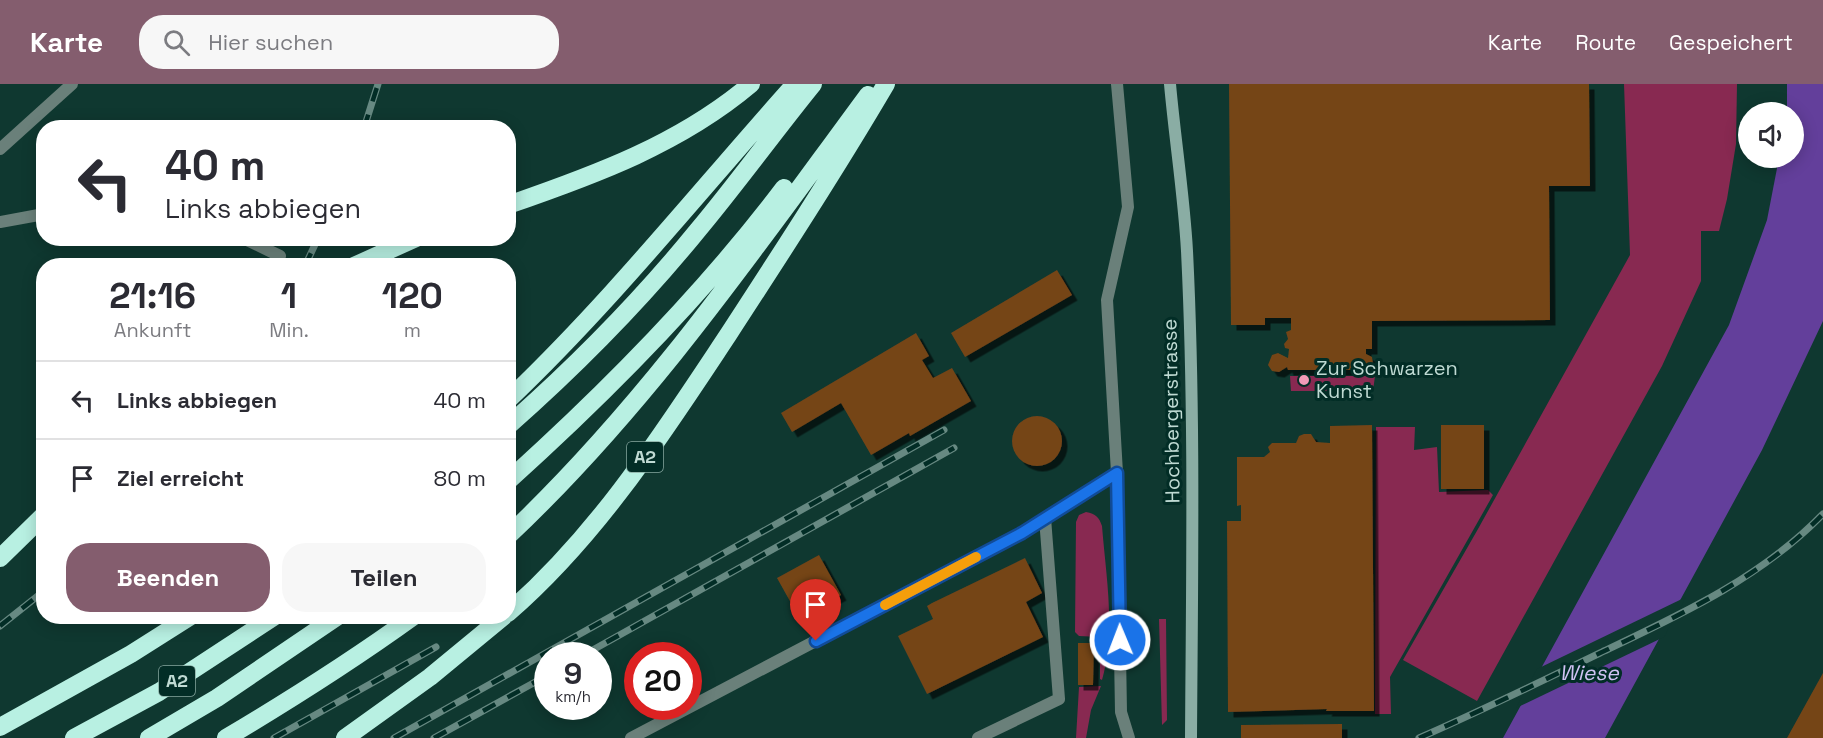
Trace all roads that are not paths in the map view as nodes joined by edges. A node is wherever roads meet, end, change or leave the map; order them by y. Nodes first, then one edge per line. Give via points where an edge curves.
1 (72, 84) edge
2 (751, 84) edge
3 (795, 84) edge
4 (813, 84) edge
5 (860, 84) edge
6 (877, 84) edge
7 (886, 84) edge
8 (1117, 84) edge
9 (1170, 84) edge
10 (0, 149) edge
11 (516, 202) edge
12 (36, 215) edge
13 (0, 222) edge
14 (260, 246) edge
15 (398, 246) edge
16 (280, 255) dead end
17 (372, 258) edge
18 (516, 393) edge
19 (516, 418) edge
20 (1117, 473) junction
21 (516, 474) edge
22 (1045, 518) junction
23 (36, 523) edge
24 (516, 529) edge
25 (0, 558) edge
26 (516, 605) edge
27 (178, 624) edge
28 (263, 624) edge
29 (326, 624) edge
30 (403, 624) edge
31 (494, 624) edge
32 (0, 727) edge
33 (74, 738) edge
34 (149, 738) edge
35 (226, 738) edge
36 (345, 738) edge
37 (632, 738) edge
38 (978, 738) edge
39 (1129, 738) edge
40 (1191, 738) edge

1 - 10 lane
2 - 11 highway via 718,109 646,152
3 - 18 highway via 640,263
4 - 19 highway via 697,232 610,328
5 - 21 highway via 770,207 686,306 598,398
6 - 24 highway via 679,350 604,438
7 - 26 highway, A2 via 761,285 636,470 565,558
8 - 20 lane via 1128,207 1107,300
9 - 40 main road, Hochbergerstrasse via 1187,249
12 - 13 lane
14 - 16 lane
15 - 17 highway
20 - 22 lane
20 - 39 lane via 1121,712
22 - 37 lane
22 - 38 lane via 1059,699
23 - 25 highway
27 - 32 highway
28 - 33 highway, A2 via 159,692
29 - 34 highway, A2 via 217,698
30 - 35 highway via 288,702
31 - 36 highway via 430,677

